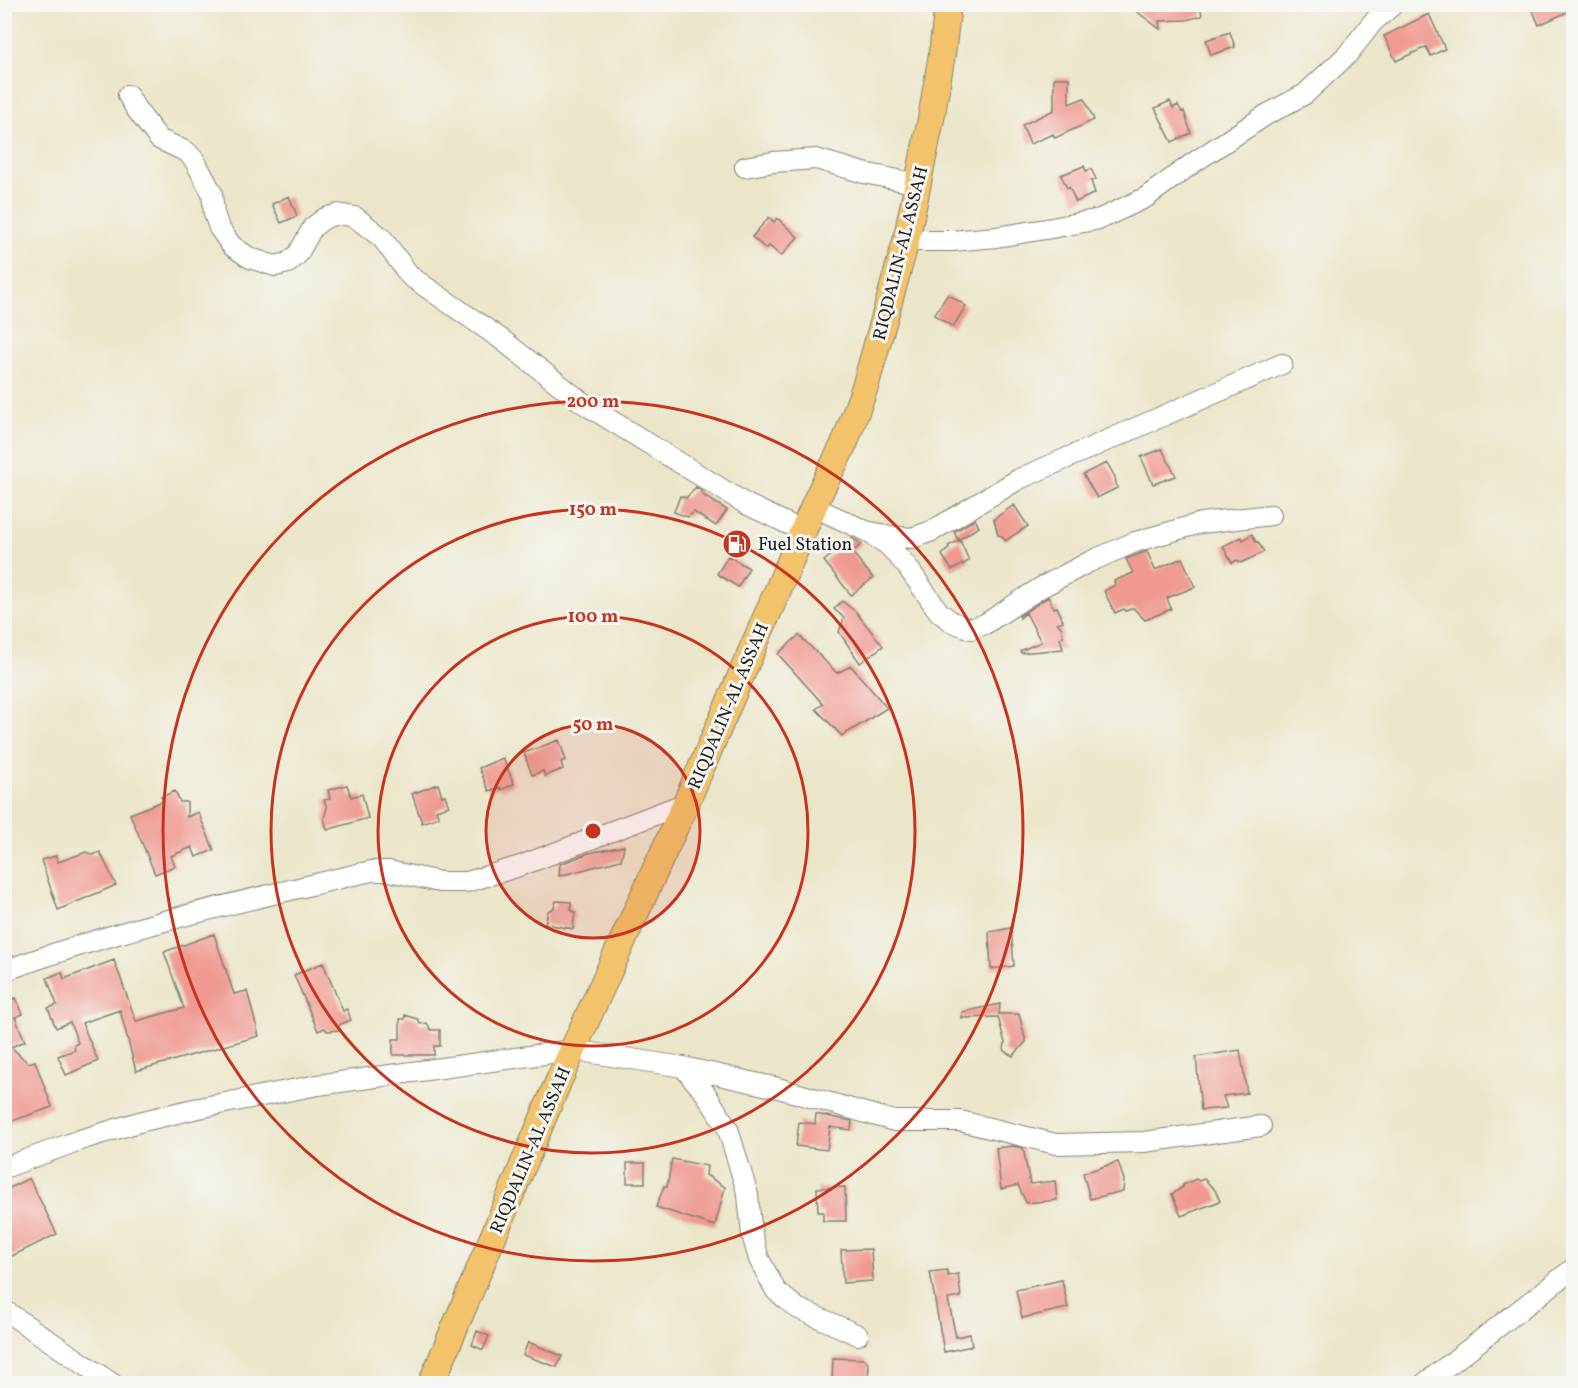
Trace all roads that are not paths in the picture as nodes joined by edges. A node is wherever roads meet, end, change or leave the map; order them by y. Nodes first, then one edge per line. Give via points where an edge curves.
1 (948, 4) edge
2 (1394, 4) edge
3 (128, 95) dead end
4 (745, 167) dead end
5 (918, 184) junction
6 (906, 241) junction
7 (1282, 364) dead end
8 (814, 507) junction
9 (1271, 515) dead end
10 (803, 531) junction
11 (866, 531) junction
12 (686, 803) junction
13 (4, 971) edge
14 (573, 1050) junction
15 (683, 1067) junction
16 (1260, 1126) dead end
17 (4, 1168) edge
18 (1574, 1268) edge
19 (4, 1310) edge
20 (858, 1335) dead end
21 (113, 1383) edge
22 (431, 1383) edge
23 (1424, 1383) edge

1 - 5 main road, RIQDALIN-AL ASSAH via 941,65
2 - 6 street via 1305,94 1266,115 1145,198 1100,219 1046,229 952,241
3 - 10 street via 159,139 187,152 195,161 212,193 219,228 232,246 250,258 275,267 288,262 298,254 313,227 325,218 338,214 355,217 382,238 410,276 501,339 583,403 746,504
4 - 5 street via 816,159
5 - 6 main road, RIQDALIN-AL ASSAH
6 - 8 main road, RIQDALIN-AL ASSAH via 865,387 845,442
7 - 11 street via 1019,479 932,531 912,538
8 - 10 main road, RIQDALIN-AL ASSAH
8 - 11 street
9 - 11 street via 1202,523 1135,542 1089,562 986,624 971,628 952,622 939,612 888,545
10 - 12 main road, RIQDALIN-AL ASSAH
12 - 13 street via 467,882 371,872 108,936
12 - 14 main road, RIQDALIN-AL ASSAH
14 - 15 street
14 - 17 street via 318,1085 194,1109 80,1140
14 - 22 main road, RIQDALIN-AL ASSAH
15 - 16 street via 778,1088 894,1121 960,1121 1056,1144 1144,1142
15 - 20 street via 706,1094 728,1130 748,1195 759,1259 776,1291 797,1308
18 - 23 street
19 - 21 street

